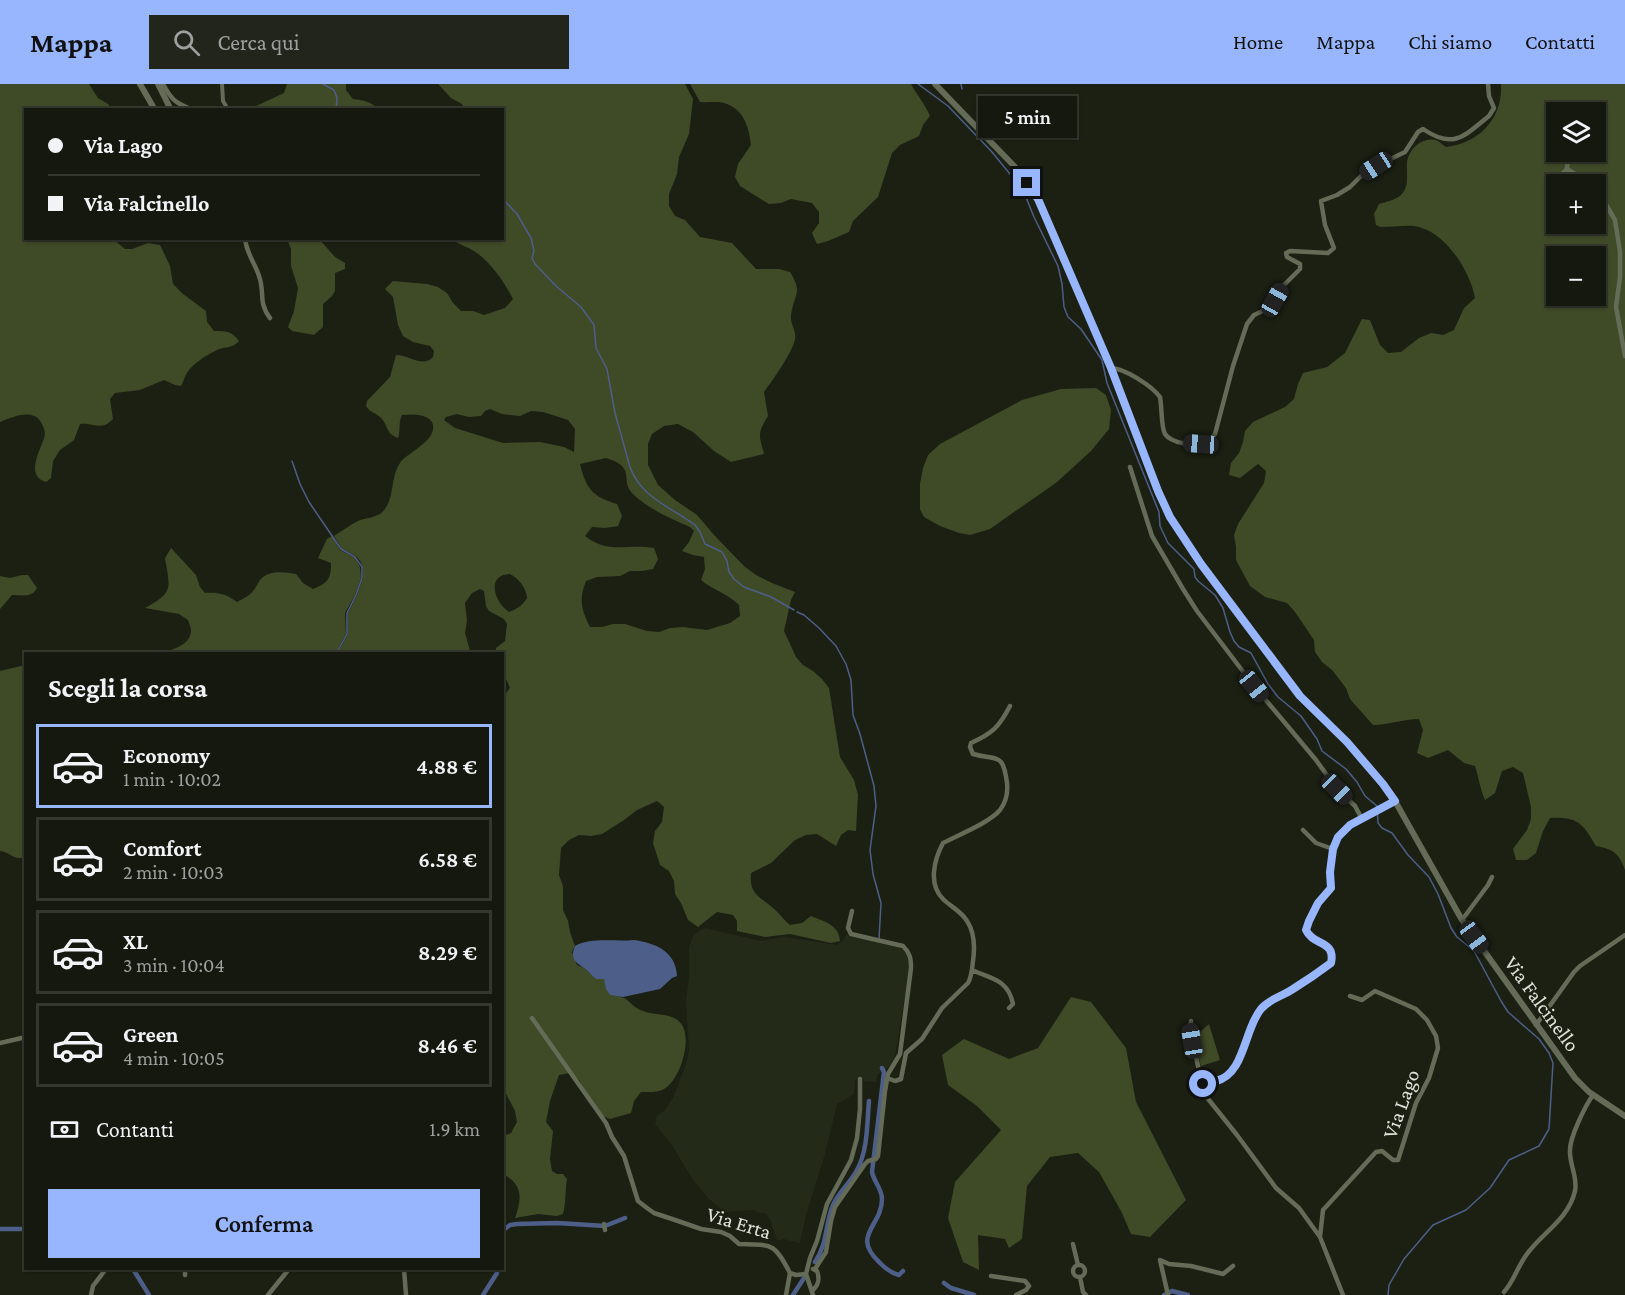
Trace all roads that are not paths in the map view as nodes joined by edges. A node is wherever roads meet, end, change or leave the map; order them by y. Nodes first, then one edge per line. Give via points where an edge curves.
1 (140, 84) edge
2 (158, 84) edge
3 (163, 84) edge
4 (222, 84) edge
5 (935, 84) edge
6 (1488, 84) edge
7 (154, 108) edge
8 (170, 108) edge
9 (188, 108) edge
10 (226, 108) edge
11 (1567, 162) edge
12 (1567, 169) junction
13 (1562, 174) edge
14 (1575, 174) edge
15 (1606, 204) edge
16 (245, 240) edge
17 (270, 318) dead end
18 (1625, 356) edge
19 (1111, 368) junction
20 (1130, 467) dead end
21 (1010, 706) dead end
22 (1393, 802) junction
23 (1364, 818) junction
24 (1303, 830) dead end
25 (1333, 849) junction
26 (1492, 877) dead end
27 (852, 911) dead end
28 (1462, 920) junction
29 (1625, 935) edge
30 (972, 970) junction
31 (1350, 996) dead end
32 (1009, 1008) dead end
33 (532, 1018) dead end
34 (1191, 1021) dead end
35 (1536, 1025) junction
36 (24, 1037) edge
37 (0, 1043) edge
38 (887, 1078) junction
39 (860, 1079) dead end
40 (1203, 1082) junction
41 (1593, 1095) junction
42 (1625, 1116) edge
43 (604, 1224) dead end
44 (605, 1230) dead end
45 (1320, 1237) junction
46 (1073, 1244) dead end
47 (1078, 1265) junction
48 (1233, 1266) dead end
49 (808, 1267) junction
50 (815, 1269) junction
51 (105, 1270) edge
52 (288, 1270) edge
53 (404, 1270) edge
54 (790, 1273) junction
55 (806, 1274) junction
56 (991, 1276) dead end
57 (1080, 1277) junction
58 (1504, 1292) dead end
59 (813, 1293) edge
60 (91, 1295) edge
61 (268, 1295) edge
62 (406, 1295) edge
63 (786, 1295) edge
64 (1016, 1295) edge
65 (1086, 1295) edge
66 (1168, 1295) edge
67 (1343, 1295) edge

1 - 7 street
2 - 8 street
3 - 9 street via 173,100
4 - 10 street
5 - 19 street, Via Falcinello via 1016,168 1038,199
6 - 19 street via 1494,108 1462,136 1453,140 1437,138 1423,129 1405,152 1321,201 1334,248 1325,253 1287,252 1287,257 1300,264 1300,269 1272,304 1247,324 1210,440 1201,444 1170,440 1163,430 1161,397 1146,383
11 - 12 street
12 - 13 street
12 - 14 street
15 - 18 street via 1615,220 1620,252 1616,307
16 - 17 street via 260,277 262,304
19 - 22 street, Via Falcinello via 1170,517 1300,696 1347,742 1383,784
20 - 23 street via 1152,536 1188,596 1254,686
21 - 30 street via 999,727 969,747 973,754 998,759 1003,764 1006,800 998,813 943,843 933,871 940,896 967,921 973,933
22 - 23 street
22 - 28 street, Via Falcinello
23 - 25 street via 1341,833
24 - 25 street via 1316,843
25 - 40 street via 1331,888 1318,903 1306,930 1311,938 1330,949 1331,963 1263,1007 1246,1038 1238,1064 1218,1081
26 - 28 street
27 - 38 street via 848,928 852,935 897,943 908,950 911,958 900,1054
28 - 35 street, Via Falcinello
29 - 35 street via 1574,972
30 - 32 street via 1007,987 1013,1004
30 - 38 street via 968,983 946,1003 922,1039 906,1053 901,1079
31 - 45 street, Via Lago via 1362,1000 1375,991 1416,1009 1436,1036 1438,1048 1400,1158 1395,1161 1382,1151 1376,1152 1323,1210
33 - 54 street, Via Erta via 606,1123 624,1156 638,1201 654,1213 721,1232 739,1244 770,1246
34 - 40 street
35 - 41 street, Via Falcinello via 1582,1087
36 - 37 street
38 - 50 street via 878,1156 865,1164 835,1207 826,1252
39 - 49 street via 857,1138 851,1160 827,1204
40 - 45 street via 1205,1095 1217,1112
41 - 42 street, Via Falcinello
41 - 58 street via 1570,1148 1576,1189 1571,1202 1523,1260
43 - 44 street
45 - 67 street
46 - 47 street
47 - 57 street via 1085,1270
47 - 57 street via 1073,1272
48 - 66 street via 1223,1274 1160,1260
49 - 50 street
49 - 55 street
50 - 59 street via 819,1280
51 - 60 street
52 - 61 street
53 - 62 street
54 - 55 street
54 - 63 street
55 - 59 street
56 - 64 street via 1025,1281 1029,1286
57 - 65 street

